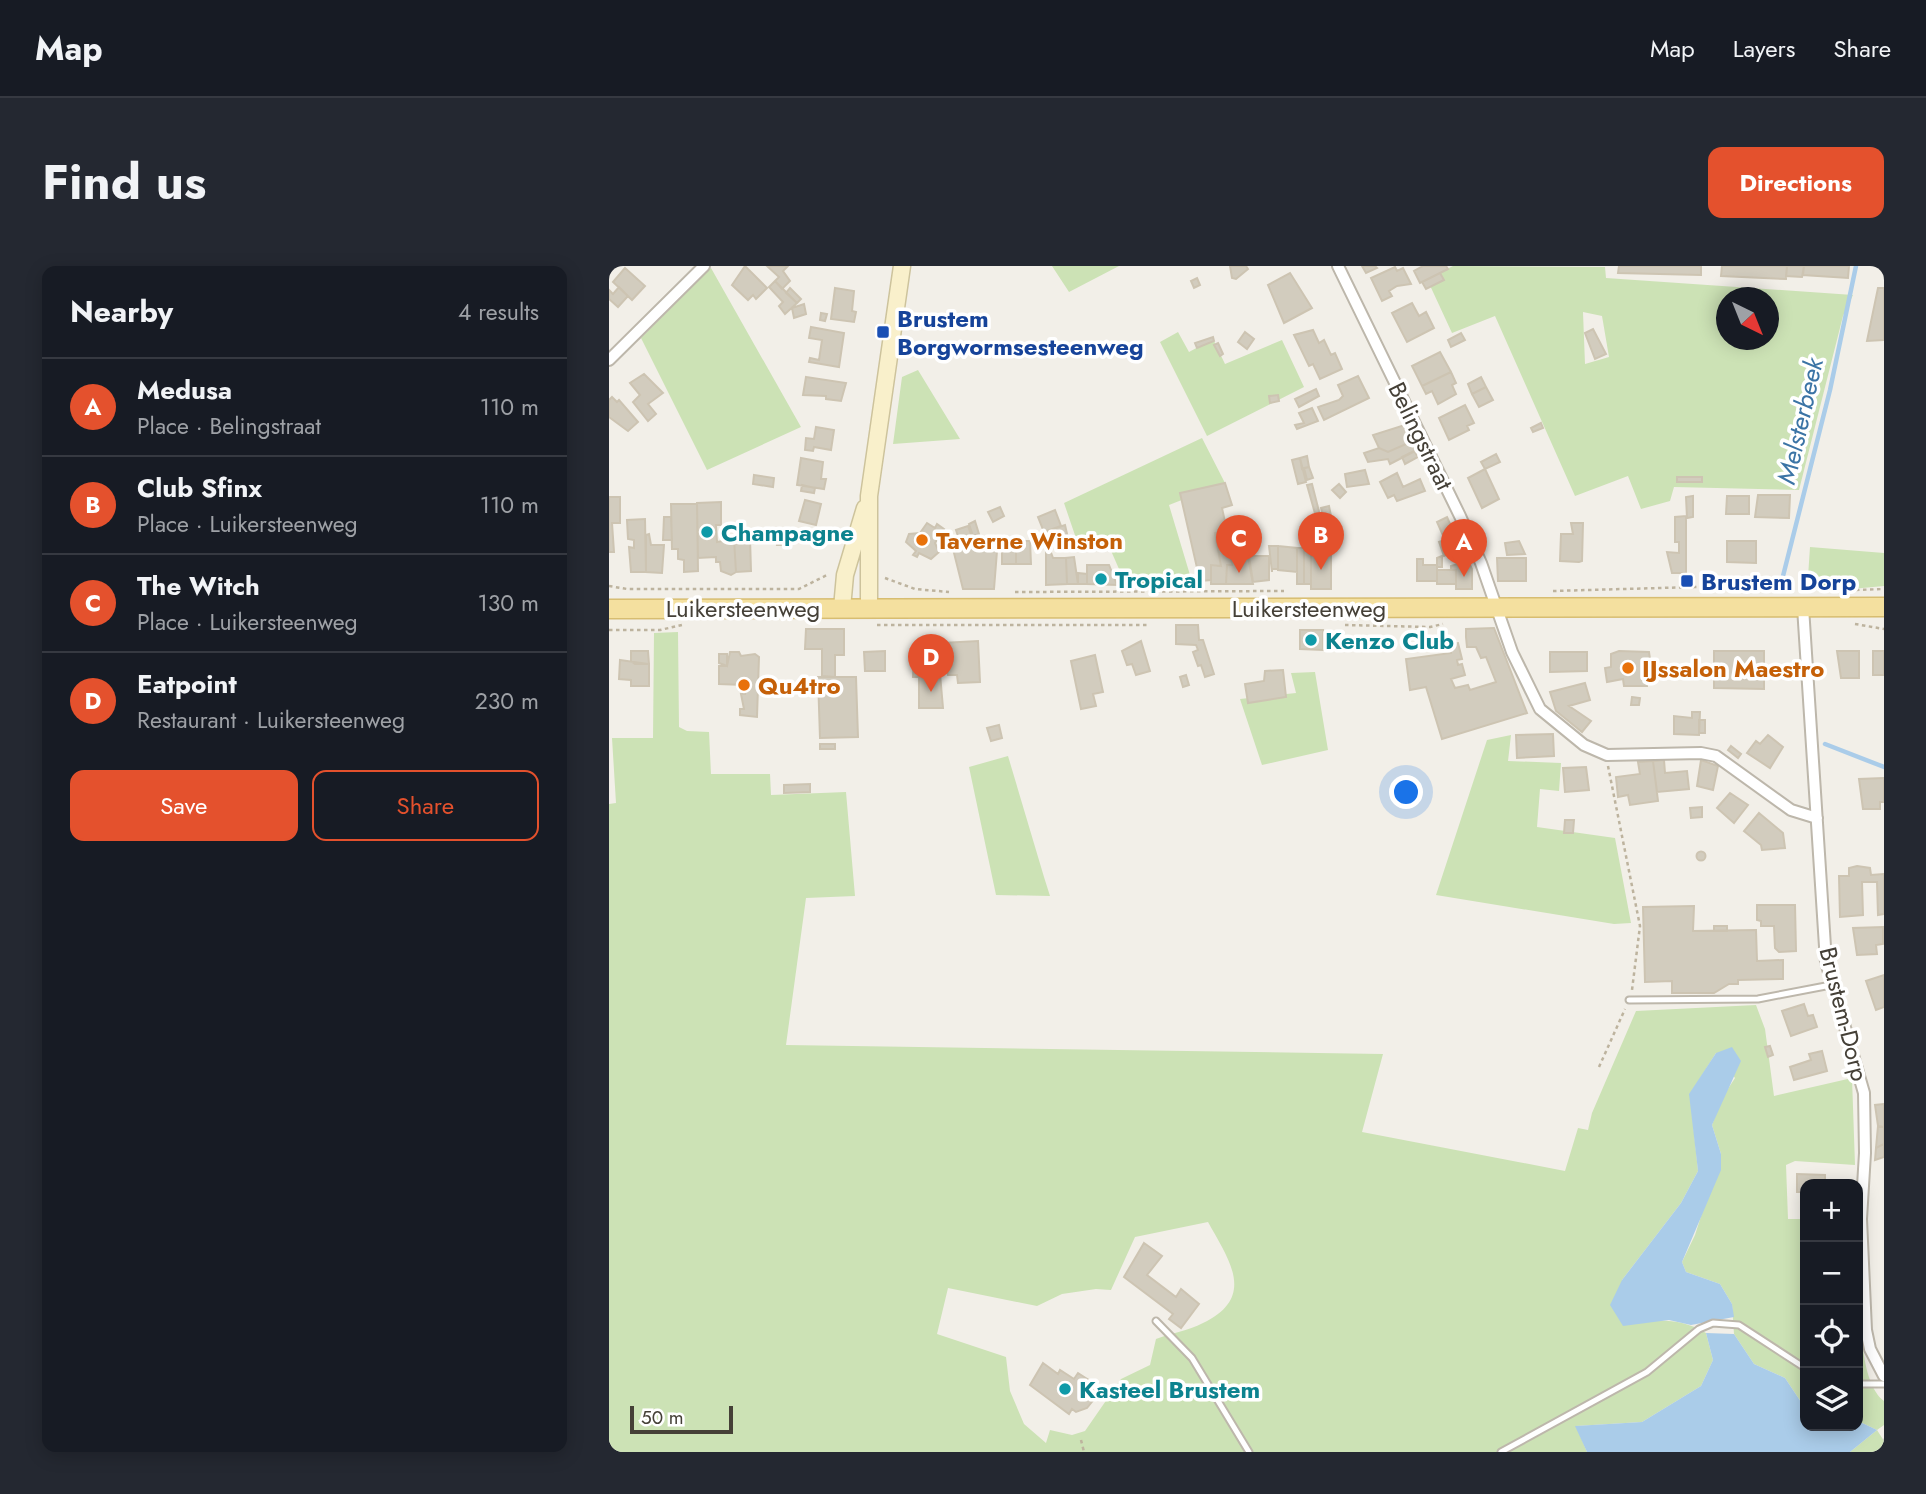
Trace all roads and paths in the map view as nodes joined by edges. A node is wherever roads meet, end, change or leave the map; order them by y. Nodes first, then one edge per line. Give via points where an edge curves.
1 (704, 266) edge
2 (902, 266) edge
3 (1338, 266) edge
4 (609, 360) edge
5 (869, 496) junction
6 (823, 578) dead end
7 (609, 586) edge
8 (1884, 589) edge
9 (1545, 592) dead end
10 (1759, 592) dead end
11 (1847, 592) dead end
12 (1803, 607) junction
13 (1884, 607) edge
14 (842, 608) junction
15 (869, 608) junction
16 (1498, 608) junction
17 (609, 609) edge
18 (1607, 755) junction
19 (1817, 818) junction
20 (1831, 985) junction
21 (1629, 1000) junction
22 (1599, 1067) dead end
23 (1156, 1321) dead end
24 (1800, 1365) edge
25 (1884, 1376) edge
26 (1863, 1384) edge
27 (1884, 1384) edge
28 (1081, 1440) dead end
29 (1084, 1452) edge
30 (1249, 1452) edge
31 (1501, 1452) edge

1 - 4 street
2 - 5 main road
3 - 16 street, Belingstraat via 1460,516
5 - 14 main road via 845,575
5 - 15 main road
6 - 7 path, Luikersteenweg via 799,589
8 - 11 path
9 - 10 path via 1730,586
12 - 13 main road, Luikersteenweg
12 - 16 main road, Luikersteenweg
12 - 19 street, Brustem-Dorp
14 - 15 main road, Luikersteenweg
14 - 17 main road, Luikersteenweg
15 - 16 main road, Luikersteenweg
16 - 18 street, Belingstraat via 1512,652 1540,709 1584,745
18 - 19 street via 1716,756 1791,810
18 - 21 path via 1640,926
19 - 20 street, Brustem-Dorp
20 - 21 lane via 1748,1000
20 - 25 street, Brustem-Dorp via 1864,1093 1861,1219 1866,1330
21 - 22 path
23 - 30 lane via 1192,1358
24 - 31 lane via 1739,1325 1713,1323 1699,1329 1647,1372
26 - 27 lane
28 - 29 path

